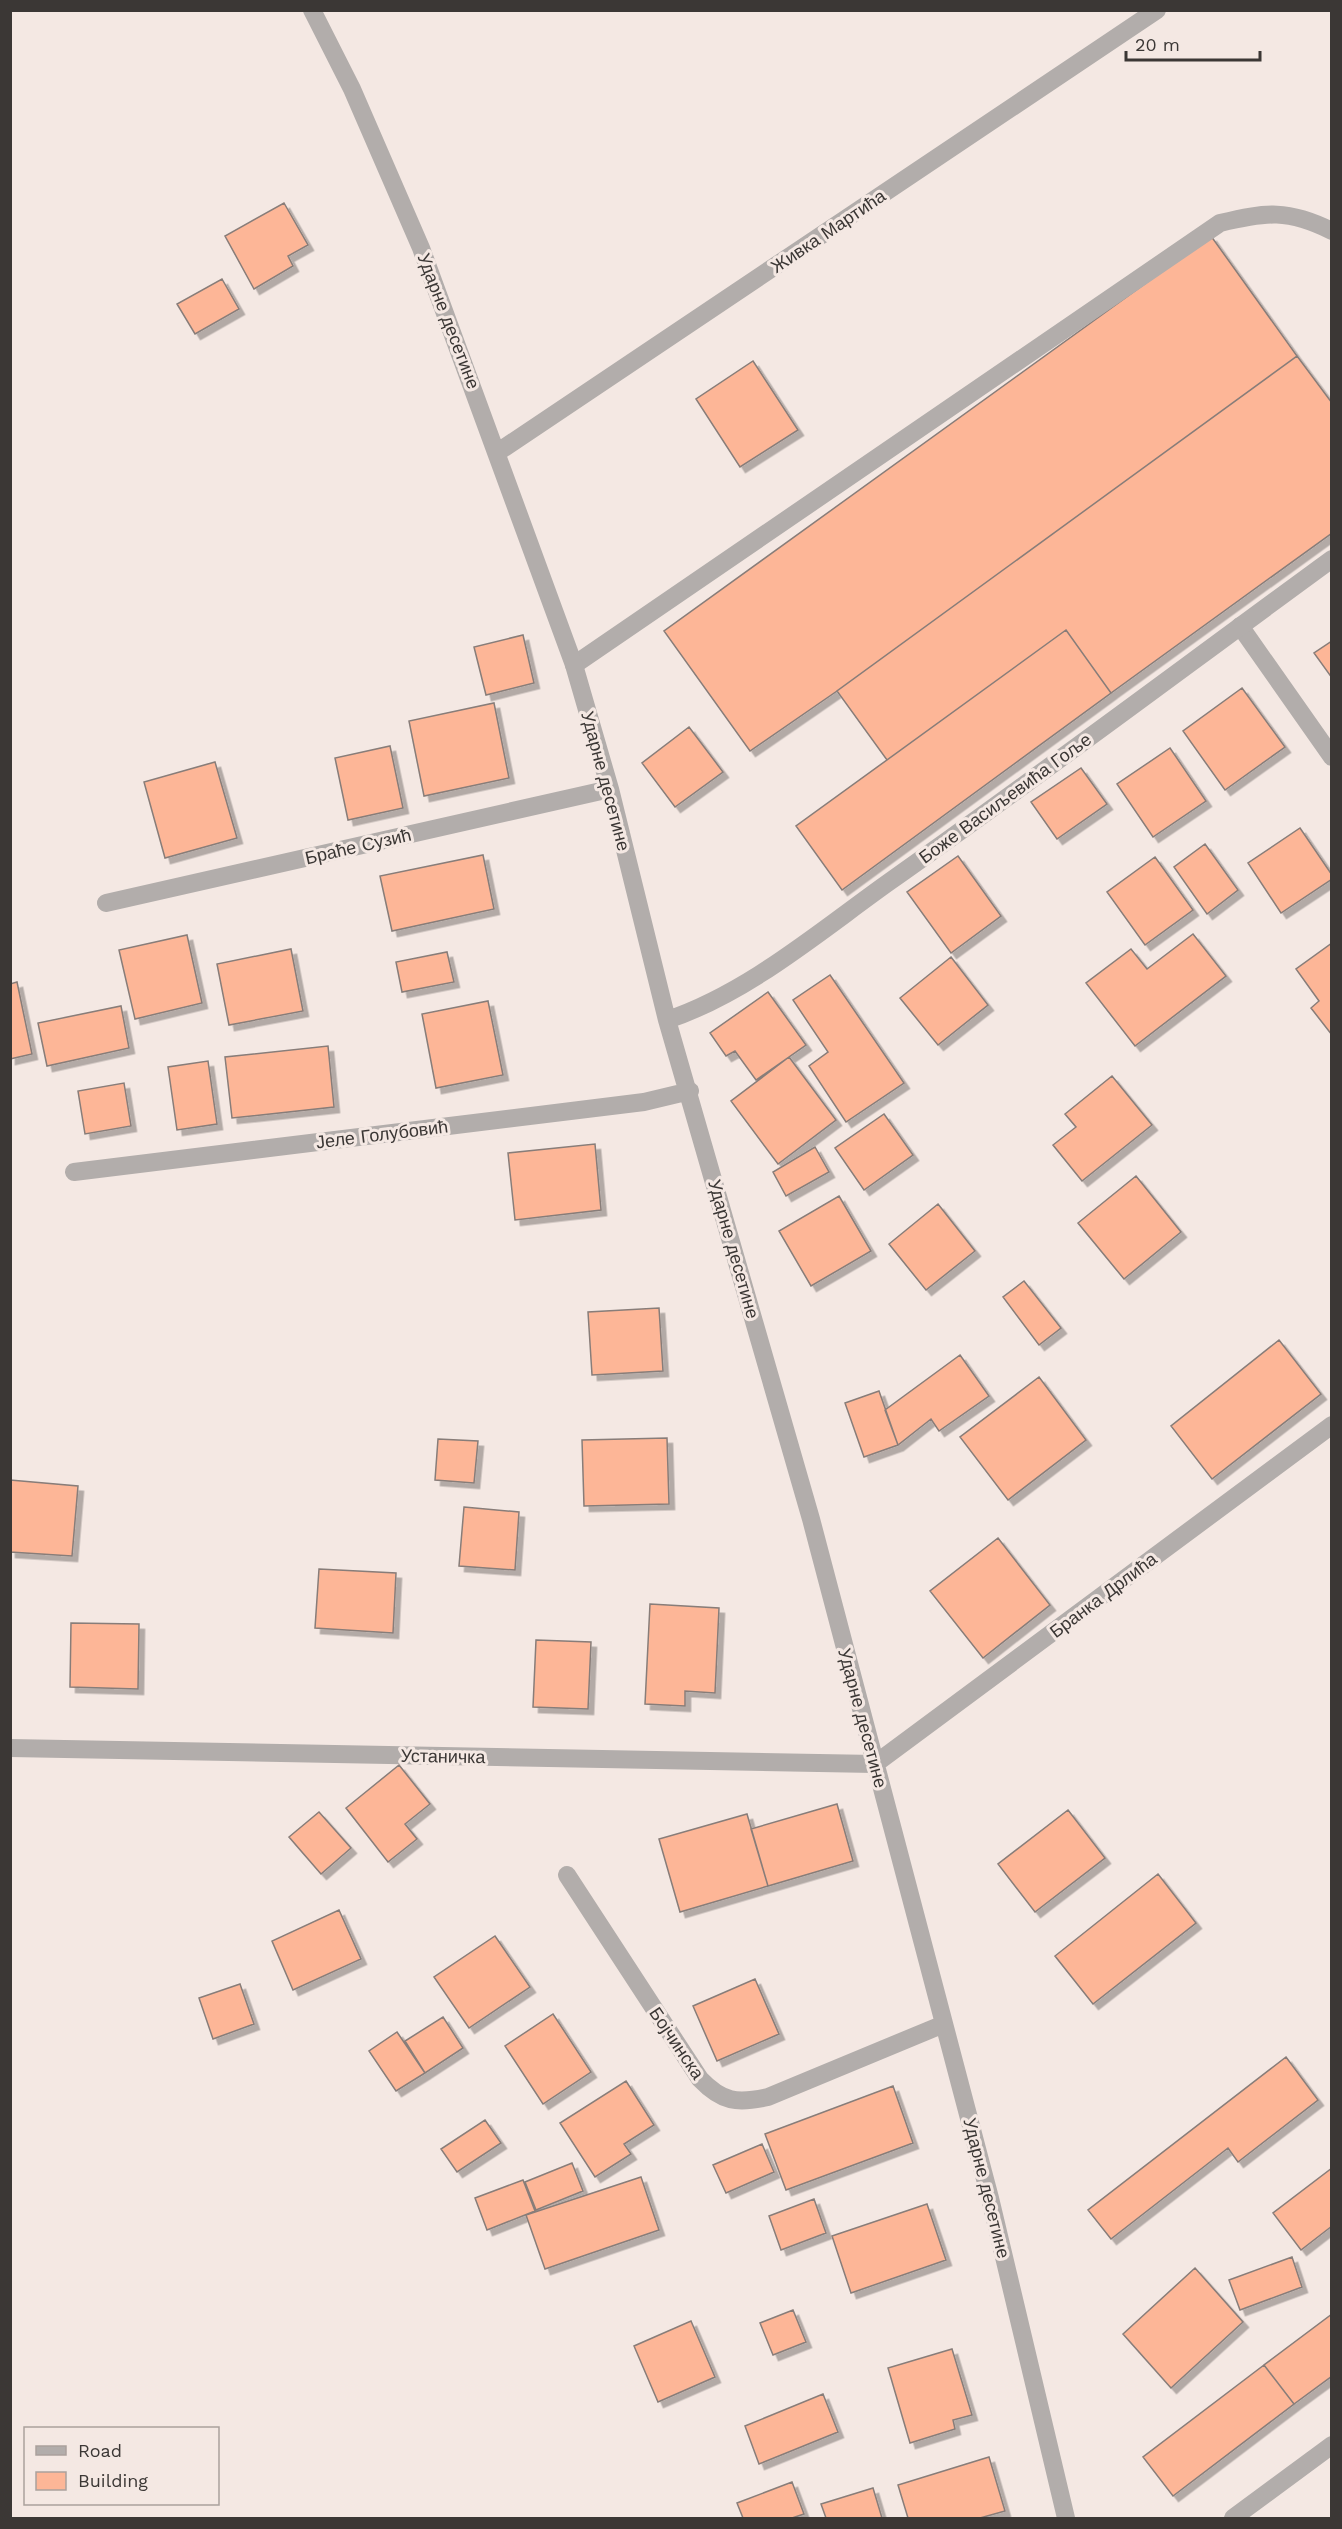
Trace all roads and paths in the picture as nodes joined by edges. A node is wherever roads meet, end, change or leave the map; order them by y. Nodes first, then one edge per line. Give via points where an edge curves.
1 (312, 10) edge
2 (1157, 10) edge
3 (1332, 231) edge
4 (498, 452) junction
5 (1332, 559) edge
6 (1240, 626) junction
7 (574, 665) junction
8 (1332, 757) edge
9 (610, 789) junction
10 (106, 903) dead end
11 (667, 1020) junction
12 (690, 1091) junction
13 (74, 1172) dead end
14 (1332, 1425) edge
15 (10, 1748) edge
16 (875, 1764) junction
17 (567, 1875) dead end
18 (944, 2025) junction
19 (1332, 2445) edge
20 (1066, 2518) edge
21 (1233, 2518) edge

1 - 4 street, Ударне десетине via 352,89 421,248
2 - 4 street, Живка Мартића
3 - 7 street via 1279,213 1221,223
4 - 7 street, Ударне десетине
5 - 6 street, Боже Васиљевића Гоље
6 - 8 street
6 - 11 street, Боже Васиљевића Гоље via 745,984 697,1010
7 - 9 street, Ударне десетине
9 - 10 street, Браће Сузић
9 - 11 street, Ударне десетине
11 - 12 street, Ударне десетине
12 - 13 street, Јеле Голубовић via 644,1102
12 - 16 street, Ударне десетине via 811,1519
14 - 16 street, Бранка Дрлића
15 - 16 street, Устаничка
16 - 18 street, Ударне десетине
17 - 18 street, Бојчинска via 700,2079 719,2097 739,2101 768,2097
18 - 20 street, Ударне десетине via 996,2221
19 - 21 street

